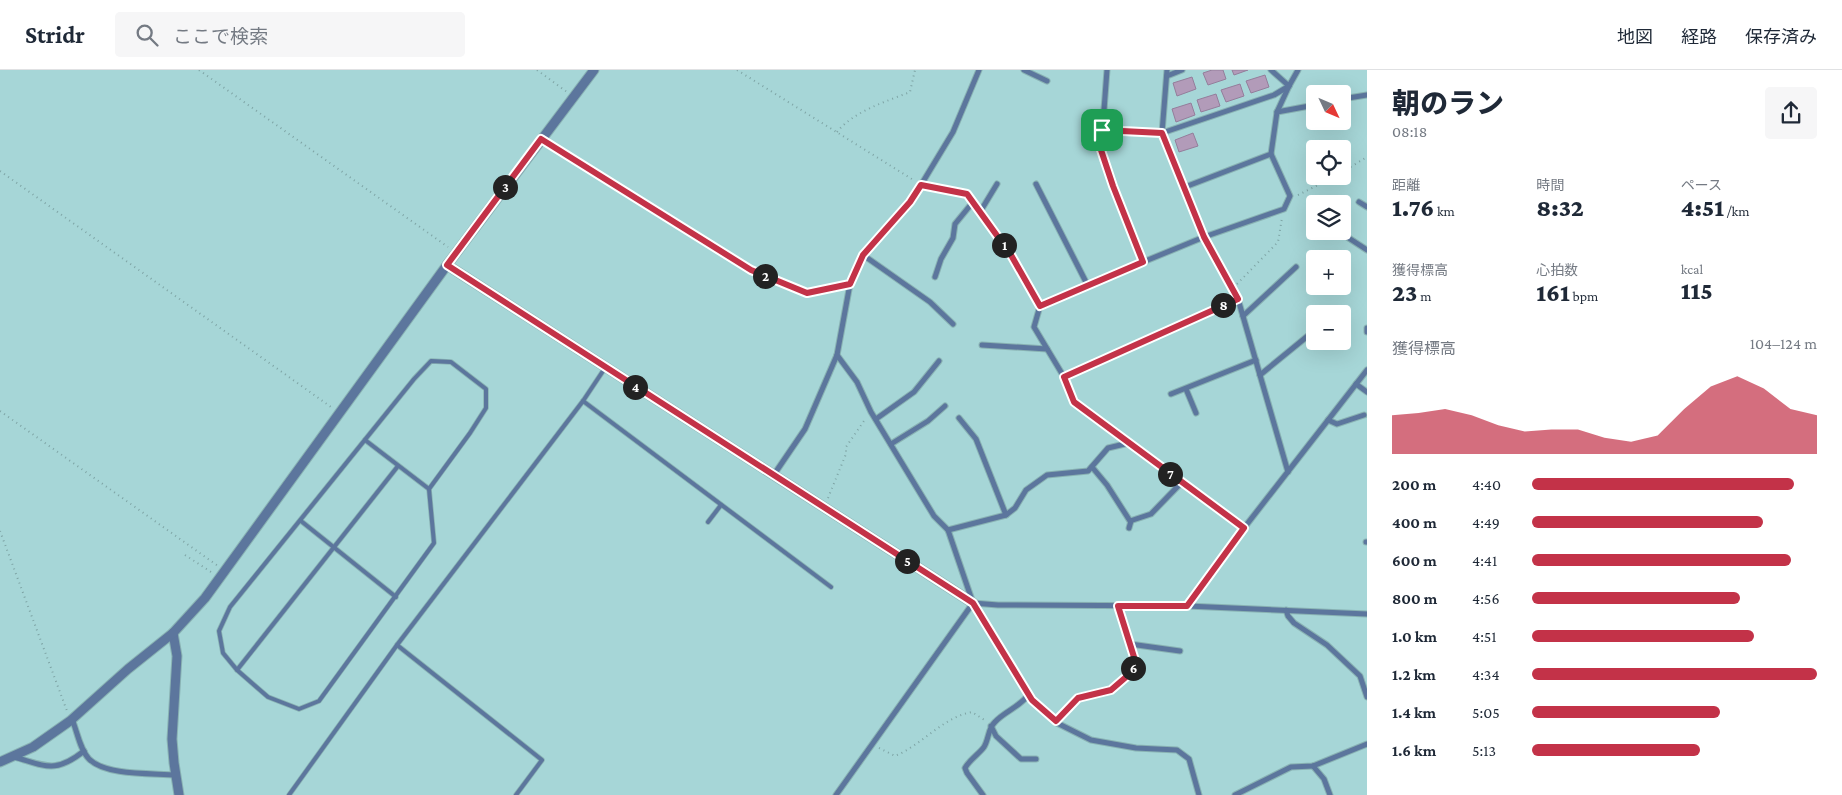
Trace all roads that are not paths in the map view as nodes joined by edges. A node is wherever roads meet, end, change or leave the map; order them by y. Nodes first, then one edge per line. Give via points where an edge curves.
1 (594, 70) edge
2 (979, 70) edge
3 (1024, 70) edge
4 (1107, 70) edge
5 (1182, 70) edge
6 (1271, 70) edge
7 (1298, 70) edge
8 (1167, 73) edge
9 (1047, 81) dead end
10 (1289, 86) junction
11 (1367, 95) edge
12 (1351, 98) edge
13 (1306, 107) edge
14 (1277, 112) junction
15 (1102, 130) junction
16 (1162, 133) junction
17 (1271, 154) junction
18 (997, 184) dead end
19 (1036, 184) dead end
20 (921, 185) junction
21 (1185, 187) junction
22 (973, 202) junction
23 (1359, 202) dead end
24 (1367, 207) edge
25 (980, 212) junction
26 (1204, 237) junction
27 (1351, 240) edge
28 (1367, 250) edge
29 (863, 255) junction
30 (1143, 262) junction
31 (447, 265) junction
32 (1296, 267) dead end
33 (935, 277) dead end
34 (1088, 286) junction
35 (1238, 299) junction
36 (1040, 306) junction
37 (1243, 316) junction
38 (953, 324) dead end
39 (1306, 337) edge
40 (982, 345) dead end
41 (1047, 349) junction
42 (837, 355) junction
43 (1256, 360) junction
44 (939, 361) dead end
45 (606, 368) junction
46 (1367, 370) edge
47 (1260, 375) junction
48 (1064, 377) junction
49 (1356, 384) junction
50 (1186, 389) junction
51 (1367, 392) edge
52 (1171, 394) dead end
53 (583, 401) junction
54 (945, 406) dead end
55 (1196, 413) dead end
56 (1364, 415) dead end
57 (959, 418) dead end
58 (876, 419) junction
59 (1328, 420) junction
60 (365, 440) junction
61 (1129, 443) junction
62 (891, 444) junction
63 (398, 466) junction
64 (1092, 468) junction
65 (1288, 472) junction
66 (773, 476) junction
67 (1182, 482) junction
68 (429, 489) junction
69 (721, 505) junction
70 (1006, 515) junction
71 (301, 521) junction
72 (1131, 521) junction
73 (708, 522) dead end
74 (1129, 528) dead end
75 (1244, 528) junction
76 (948, 530) junction
77 (333, 547) junction
78 (832, 587) dead end
79 (396, 597) junction
80 (973, 603) junction
81 (1118, 606) junction
82 (1187, 606) junction
83 (1286, 610) junction
84 (1367, 614) edge
85 (173, 633) junction
86 (1130, 644) junction
87 (397, 645) junction
88 (1180, 651) dead end
89 (237, 670) junction
90 (1367, 672) edge
91 (1360, 676) junction
92 (1029, 694) junction
93 (1367, 697) edge
94 (71, 720) junction
95 (1056, 721) junction
96 (991, 726) junction
97 (1367, 744) edge
98 (84, 751) junction
99 (14, 757) junction
100 (1036, 760) dead end
101 (0, 762) edge
102 (1313, 766) junction
103 (176, 775) junction
104 (179, 795) edge
105 (289, 795) edge
106 (516, 795) edge
107 (836, 795) edge
108 (983, 795) edge
109 (1199, 795) edge
110 (1235, 795) edge
111 (1330, 795) edge

1 - 31 street
2 - 20 street via 953,132
3 - 9 street
4 - 15 street
5 - 8 street
6 - 10 street
7 - 10 street
8 - 16 street
10 - 14 street
10 - 16 street via 1274,95
11 - 12 street
13 - 14 street
14 - 17 street
15 - 16 street
15 - 30 street via 1101,150
16 - 21 street
17 - 21 street
17 - 26 street via 1290,196 1284,209
18 - 25 street
19 - 34 street
20 - 22 street via 967,194
20 - 29 street
21 - 26 street
22 - 25 street
22 - 33 street via 954,224 953,238
23 - 24 street
25 - 36 street via 1011,255
26 - 30 street
26 - 35 street
27 - 28 street
29 - 38 street via 930,302
29 - 42 street via 850,284
30 - 34 street
31 - 45 street
31 - 85 street via 204,598
32 - 37 street
34 - 36 street
35 - 37 street
35 - 48 street
36 - 41 street via 1034,327
37 - 43 street
39 - 47 street
40 - 41 street
41 - 48 street
42 - 58 street via 857,382
42 - 66 street via 805,429
43 - 47 street
43 - 50 street
44 - 58 street via 914,392
45 - 53 lane
45 - 66 street
46 - 49 street
47 - 65 street
48 - 61 street via 1074,402
49 - 51 street
49 - 59 street
50 - 52 street
50 - 55 street
53 - 69 lane
53 - 87 lane
54 - 62 street
56 - 59 street via 1337,424
57 - 70 street via 976,439
58 - 62 street
59 - 65 street
60 - 63 lane
60 - 68 lane via 431,361 451,362 486,389 486,408
60 - 71 lane
61 - 64 street via 1108,448
61 - 67 street
62 - 76 street via 934,516
63 - 68 lane
63 - 77 lane
64 - 70 street via 1088,472 1047,474 1026,490 1015,508
64 - 72 street
65 - 75 street
66 - 80 street
67 - 72 street via 1151,514
67 - 75 street
68 - 79 lane via 434,543
69 - 73 lane
69 - 78 lane
70 - 76 street
71 - 77 lane
71 - 89 lane via 230,607 219,631 223,654
72 - 74 street
75 - 82 street
76 - 80 street
77 - 79 lane
77 - 89 lane
79 - 89 lane via 319,701 299,709 268,697
80 - 81 street
80 - 92 street
80 - 107 street
81 - 82 street
81 - 86 street
82 - 83 street
83 - 84 street
83 - 91 street via 1294,623 1327,645
85 - 94 street
85 - 103 street via 177,656 172,739
86 - 88 street
86 - 95 street via 1134,657 1133,671 1111,690 1078,698
87 - 105 lane
87 - 106 lane via 542,760
90 - 91 street
91 - 93 street
92 - 95 street
92 - 96 street
94 - 98 street
94 - 99 street
95 - 109 street via 1091,740 1136,748 1178,750 1189,759
96 - 100 street via 996,736 1021,759
96 - 108 street via 984,747 965,768
97 - 102 street
98 - 99 street via 62,766 50,768
98 - 103 street via 89,760 111,770
99 - 101 street
102 - 110 street via 1291,767
102 - 111 street via 1324,778
103 - 104 street

